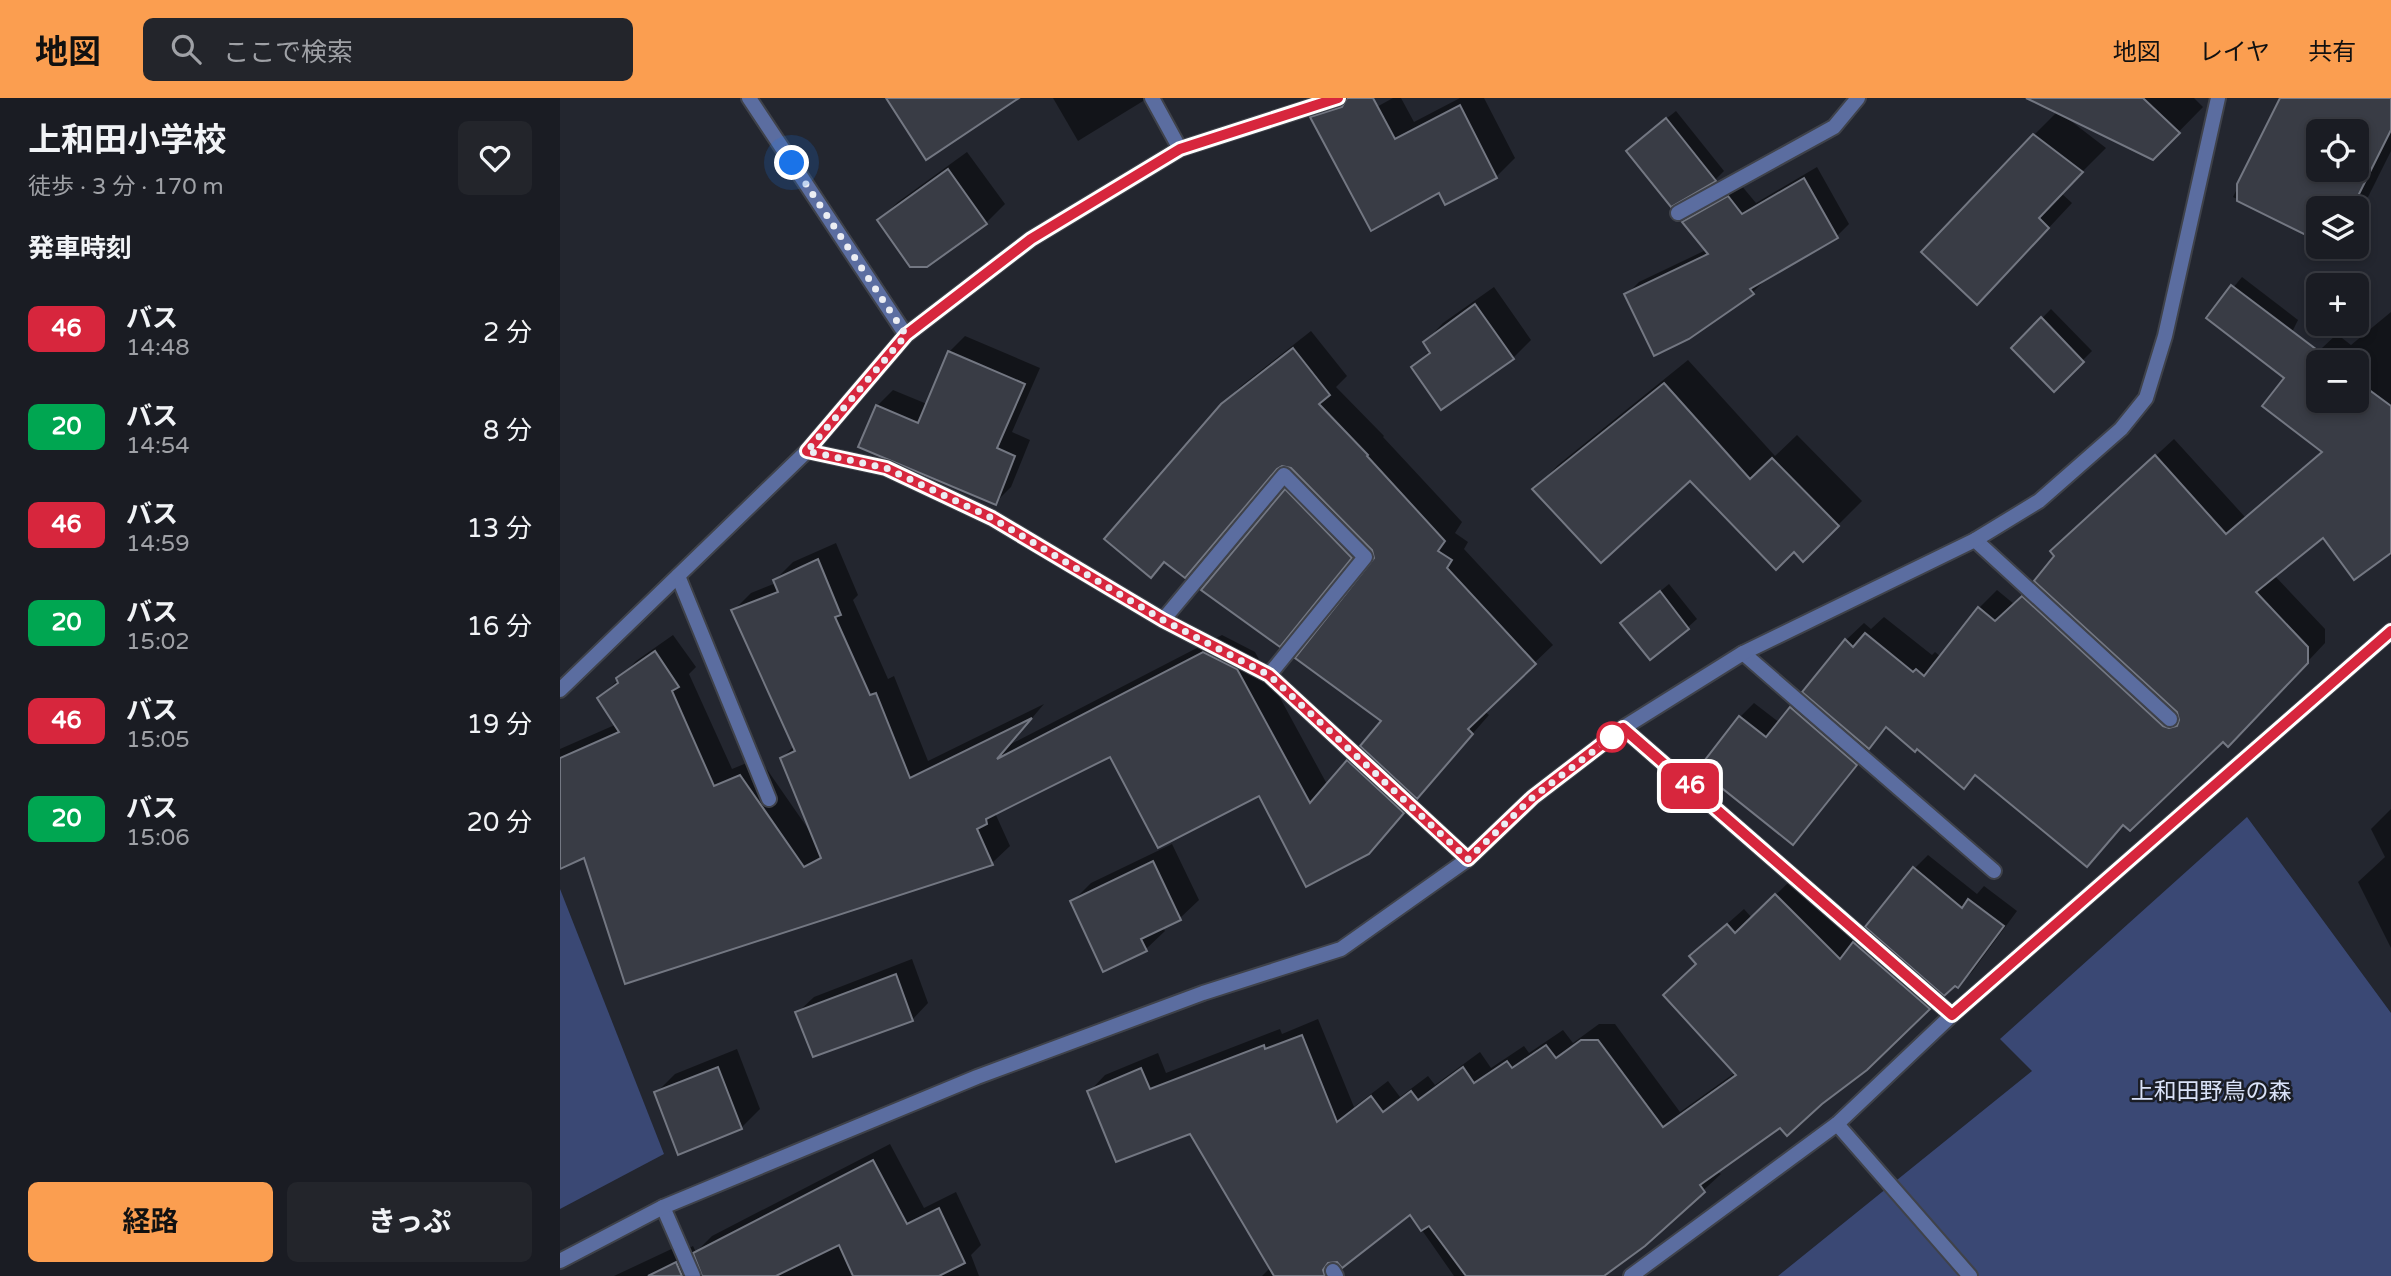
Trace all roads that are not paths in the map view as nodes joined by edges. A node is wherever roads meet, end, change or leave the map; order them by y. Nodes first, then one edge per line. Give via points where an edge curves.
1 (749, 98) edge
2 (1152, 98) edge
3 (1338, 98) edge
4 (1858, 98) edge
5 (2218, 98) edge
6 (1180, 149) junction
7 (1678, 213) dead end
8 (906, 335) junction
9 (807, 451) junction
10 (1975, 540) junction
11 (678, 576) junction
12 (1163, 620) junction
13 (2391, 631) edge
14 (1743, 653) junction
15 (1269, 675) junction
16 (560, 690) edge
17 (2170, 719) dead end
18 (1623, 728) junction
19 (769, 799) dead end
20 (1468, 859) junction
21 (1993, 871) dead end
22 (1952, 1015) junction
23 (1837, 1124) junction
24 (663, 1207) junction
25 (560, 1261) edge
26 (693, 1276) edge
27 (1631, 1276) edge
28 (1970, 1276) edge

1 - 8 street
2 - 6 street
3 - 6 street
4 - 7 street via 1834,127
5 - 10 street via 2165,336 2146,398 2121,429 2039,501
6 - 8 street via 1031,239
8 - 9 street
9 - 11 street
9 - 12 street via 886,468 992,518
10 - 14 street
10 - 17 street
11 - 16 street
11 - 19 street
12 - 15 street
12 - 15 street via 1284,475 1365,557
13 - 22 street
14 - 18 street
14 - 21 street
15 - 20 street
18 - 20 street via 1533,797
18 - 22 street
20 - 24 street via 1341,949 1203,993 977,1077
22 - 23 street
23 - 27 street
23 - 28 street
24 - 25 street
24 - 26 street

